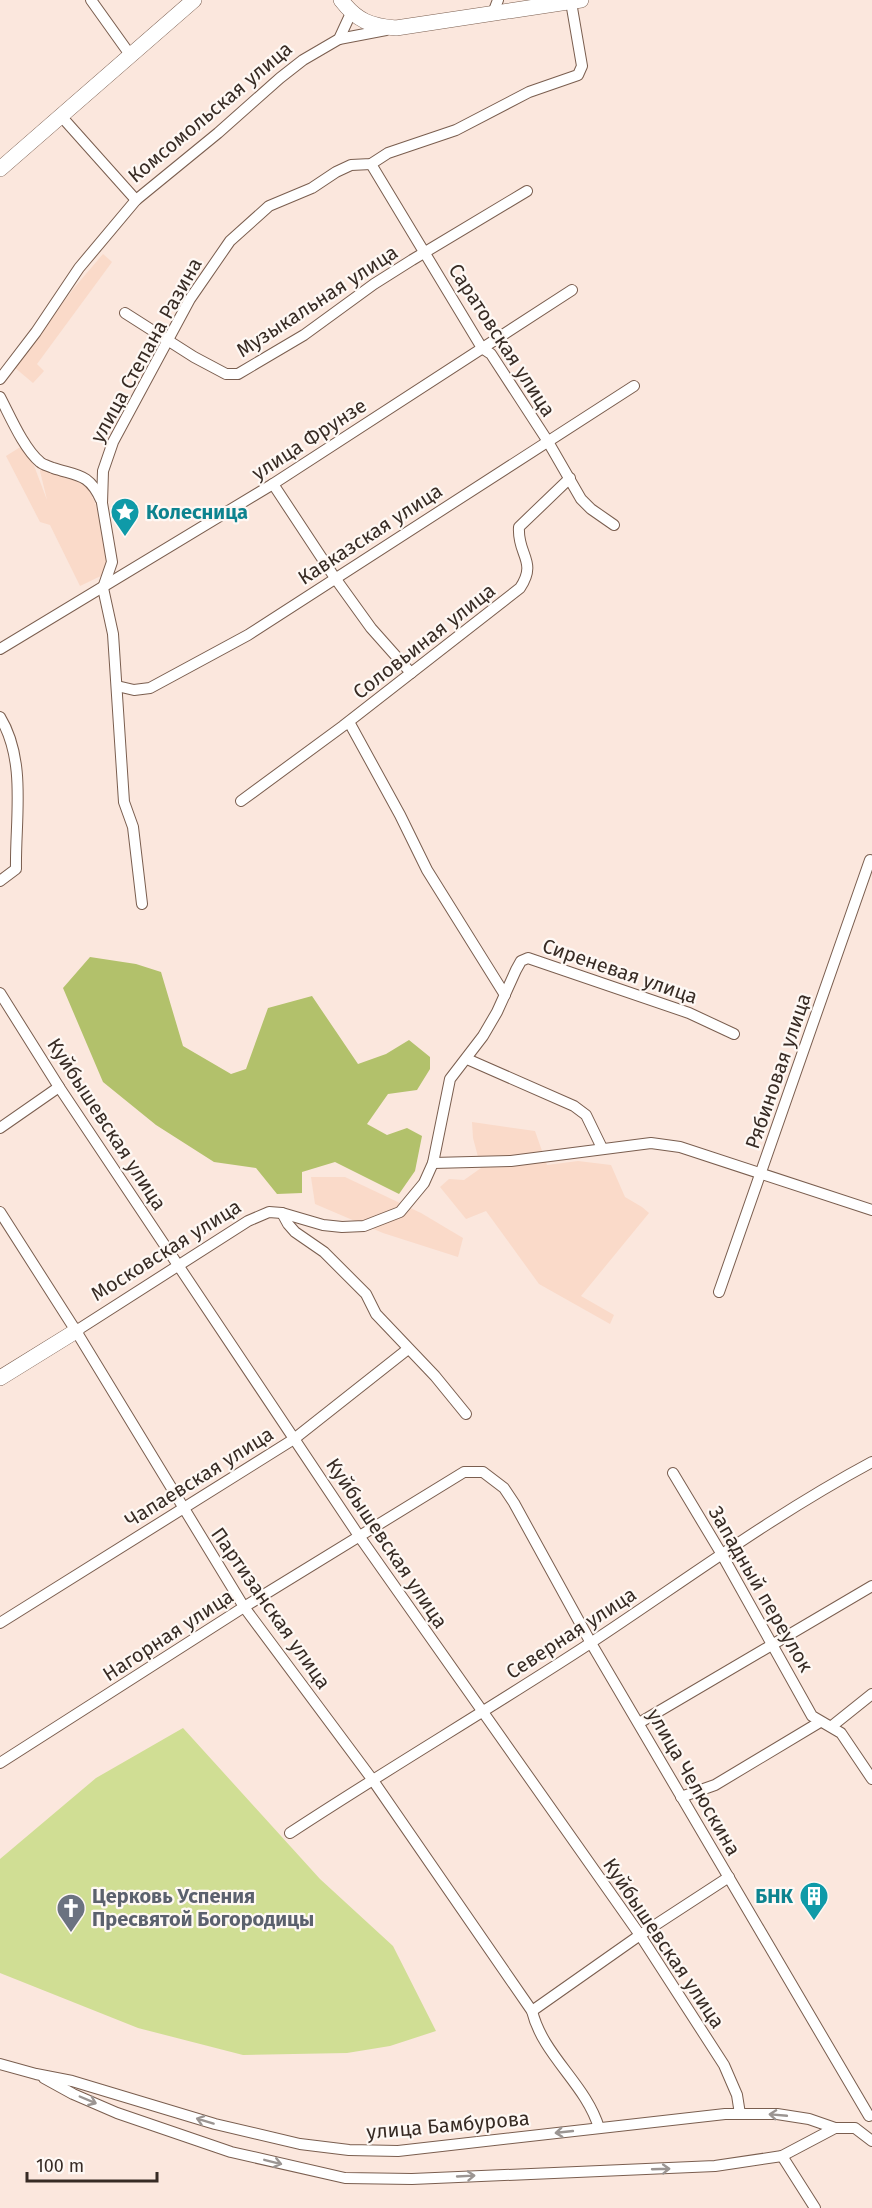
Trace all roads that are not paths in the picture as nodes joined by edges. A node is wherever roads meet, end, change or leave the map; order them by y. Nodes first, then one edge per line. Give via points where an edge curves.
1 (91, 0) edge
2 (194, 0) edge
3 (341, 0) edge
4 (576, 1) edge
5 (496, 7) edge
6 (351, 13) junction
7 (396, 28) junction
8 (339, 39) junction
9 (130, 56) junction
10 (61, 116) junction
11 (371, 164) junction
12 (0, 169) edge
13 (527, 191) dead end
14 (136, 200) junction
15 (424, 253) junction
16 (572, 290) dead end
17 (125, 313) dead end
18 (169, 340) junction
19 (482, 348) junction
20 (0, 378) edge
21 (634, 386) dead end
22 (0, 397) edge
23 (547, 440) junction
24 (105, 465) junction
25 (79, 474) junction
26 (570, 478) junction
27 (273, 484) junction
28 (102, 503) junction
29 (615, 525) dead end
30 (335, 578) junction
31 (103, 588) junction
32 (0, 649) edge
33 (411, 673) junction
34 (117, 686) junction
35 (0, 717) edge
36 (349, 722) junction
37 (241, 801) dead end
38 (871, 861) edge
39 (0, 881) edge
40 (142, 903) dead end
41 (0, 993) edge
42 (505, 995) junction
43 (734, 1034) dead end
44 (467, 1059) junction
45 (450, 1079) joint
46 (59, 1087) junction
47 (0, 1128) edge
48 (602, 1148) junction
49 (433, 1163) junction
50 (762, 1173) junction
51 (872, 1210) edge
52 (0, 1212) edge
53 (282, 1213) junction
54 (180, 1267) junction
55 (719, 1292) dead end
56 (76, 1331) junction
57 (408, 1349) junction
58 (0, 1378) edge
59 (466, 1414) dead end
60 (294, 1438) junction
61 (872, 1462) edge
62 (483, 1472) joint
63 (673, 1473) dead end
64 (182, 1508) junction
65 (359, 1536) junction
66 (721, 1553) junction
67 (872, 1586) edge
68 (244, 1608) junction
69 (0, 1623) edge
70 (591, 1643) junction
71 (773, 1644) junction
72 (872, 1694) edge
73 (482, 1712) junction
74 (820, 1722) junction
75 (639, 1723) junction
76 (832, 1726) junction
77 (0, 1763) edge
78 (372, 1779) junction
79 (872, 1779) edge
80 (681, 1797) junction
81 (290, 1833) dead end
82 (729, 1877) junction
83 (640, 1935) junction
84 (532, 2011) junction
85 (0, 2064) edge
86 (36, 2074) junction
87 (740, 2114) junction
88 (871, 2115) edge
89 (599, 2128) junction
90 (835, 2128) junction
91 (855, 2128) junction
92 (872, 2141) edge
93 (782, 2156) junction
94 (815, 2208) edge

1 - 9 street
2 - 9 main road
3 - 6 main road
4 - 5 main road
4 - 11 street, улица Степана Разина via 582,66 578,75 529,93 456,130 388,153
5 - 7 main road
6 - 7 main road via 374,26
6 - 8 street
7 - 8 street, Комсомольская улица
8 - 14 street, Комсомольская улица via 303,60
9 - 10 main road
10 - 12 main road
10 - 14 street
11 - 15 street, Саратовская улица
11 - 18 street, улица Степана Разина via 351,165 312,188 269,206 253,219 215,260
13 - 15 street, Музыкальная улица
14 - 20 street, Комсомольская улица via 79,268
15 - 18 street, Музыкальная улица via 238,374 226,374
15 - 19 street, Саратовская улица
16 - 19 street, улица Фрунзе
17 - 18 street, Музыкальная улица
18 - 24 street, улица Степана Разина via 112,442
19 - 23 street, Саратовская улица via 491,354
19 - 27 street, улица Фрунзе
21 - 23 street, Кавказская улица
22 - 25 street via 40,463
23 - 26 street, Саратовская улица
23 - 30 street, Кавказская улица
24 - 25 street
24 - 28 street, улица Степана Разина
25 - 28 street
26 - 29 street, Саратовская улица via 581,499
26 - 33 street, Соловьиная улица via 519,527 519,541 528,564 520,588
27 - 30 street
27 - 31 street, улица Фрунзе
28 - 31 street, улица Степана Разина via 112,562
30 - 33 street via 371,628
30 - 34 street, Кавказская улица via 248,635 150,688
31 - 32 street, улица Фрунзе
31 - 34 street, улица Степана Разина via 113,634
33 - 36 street, Соловьиная улица
34 - 40 street, улица Степана Разина via 124,802 133,826
35 - 39 street via 14,748 18,799 16,869
36 - 37 street, Соловьиная улица
36 - 42 street via 427,870
38 - 50 street, Рябиновая улица
41 - 46 street, Куйбышевская улица
42 - 43 street, Сиреневая улица via 521,961 528,958 689,1013
42 - 44 street, Сиреневая улица
44 - 45 street, Сиреневая улица
44 - 48 street via 574,1106 586,1115
45 - 49 street, Московская улица
46 - 47 street
46 - 54 street, Куйбышевская улица
48 - 49 street via 512,1161
48 - 50 street via 651,1143 680,1147
49 - 53 street, Московская улица via 424,1182 400,1212 364,1226 323,1225
50 - 51 street
50 - 55 street, Рябиновая улица
52 - 56 street, Партизанская улица
53 - 54 street, Московская улица via 269,1212 248,1221
53 - 57 street via 295,1232 324,1252 366,1294 376,1314
54 - 56 street, Московская улица
54 - 60 street, Куйбышевская улица
56 - 58 main road, Московская улица
56 - 64 street, Партизанская улица
57 - 59 street
57 - 60 street, Чапаевская улица
60 - 64 street, Чапаевская улица
60 - 65 street, Куйбышевская улица
61 - 66 street, Северная улица
62 - 65 street, Нагорная улица via 464,1472
62 - 70 street, улица Челюскина via 504,1488 514,1503
63 - 66 street, Западный переулок
64 - 68 street, Партизанская улица
64 - 69 street, Чапаевская улица
65 - 68 street, Нагорная улица
65 - 73 street, Куйбышевская улица
66 - 70 street, Северная улица
66 - 71 street, Западный переулок
67 - 71 street
68 - 77 street, Нагорная улица
68 - 78 street, Партизанская улица
70 - 73 street, Северная улица
70 - 75 street, улица Челюскина
71 - 74 street, Западный переулок via 812,1716
71 - 75 street
72 - 76 street
73 - 78 street, Северная улица
73 - 83 street, Куйбышевская улица
74 - 76 street
74 - 80 street via 715,1785
75 - 80 street, улица Челюскина
76 - 79 street via 848,1742
78 - 81 street, Северная улица
78 - 84 street, Партизанская улица
80 - 82 street, улица Челюскина
82 - 83 street
82 - 88 street, улица Челюскина
83 - 84 street
83 - 87 street, Куйбышевская улица via 724,2065 737,2095
84 - 89 street, Партизанская улица via 535,2025 591,2108
85 - 86 street, улица Бамбурова
89 -> 86 street, улица Бамбурова via 398,2151 349,2150 300,2144 215,2124
86 -> 93 street via 117,2112 231,2152 345,2178 412,2179 715,2166
87 - 89 street, улица Бамбурова
90 -> 87 street, улица Бамбурова via 777,2114
88 - 91 street
90 - 91 street
90 - 93 street
91 - 92 street
93 - 94 street

